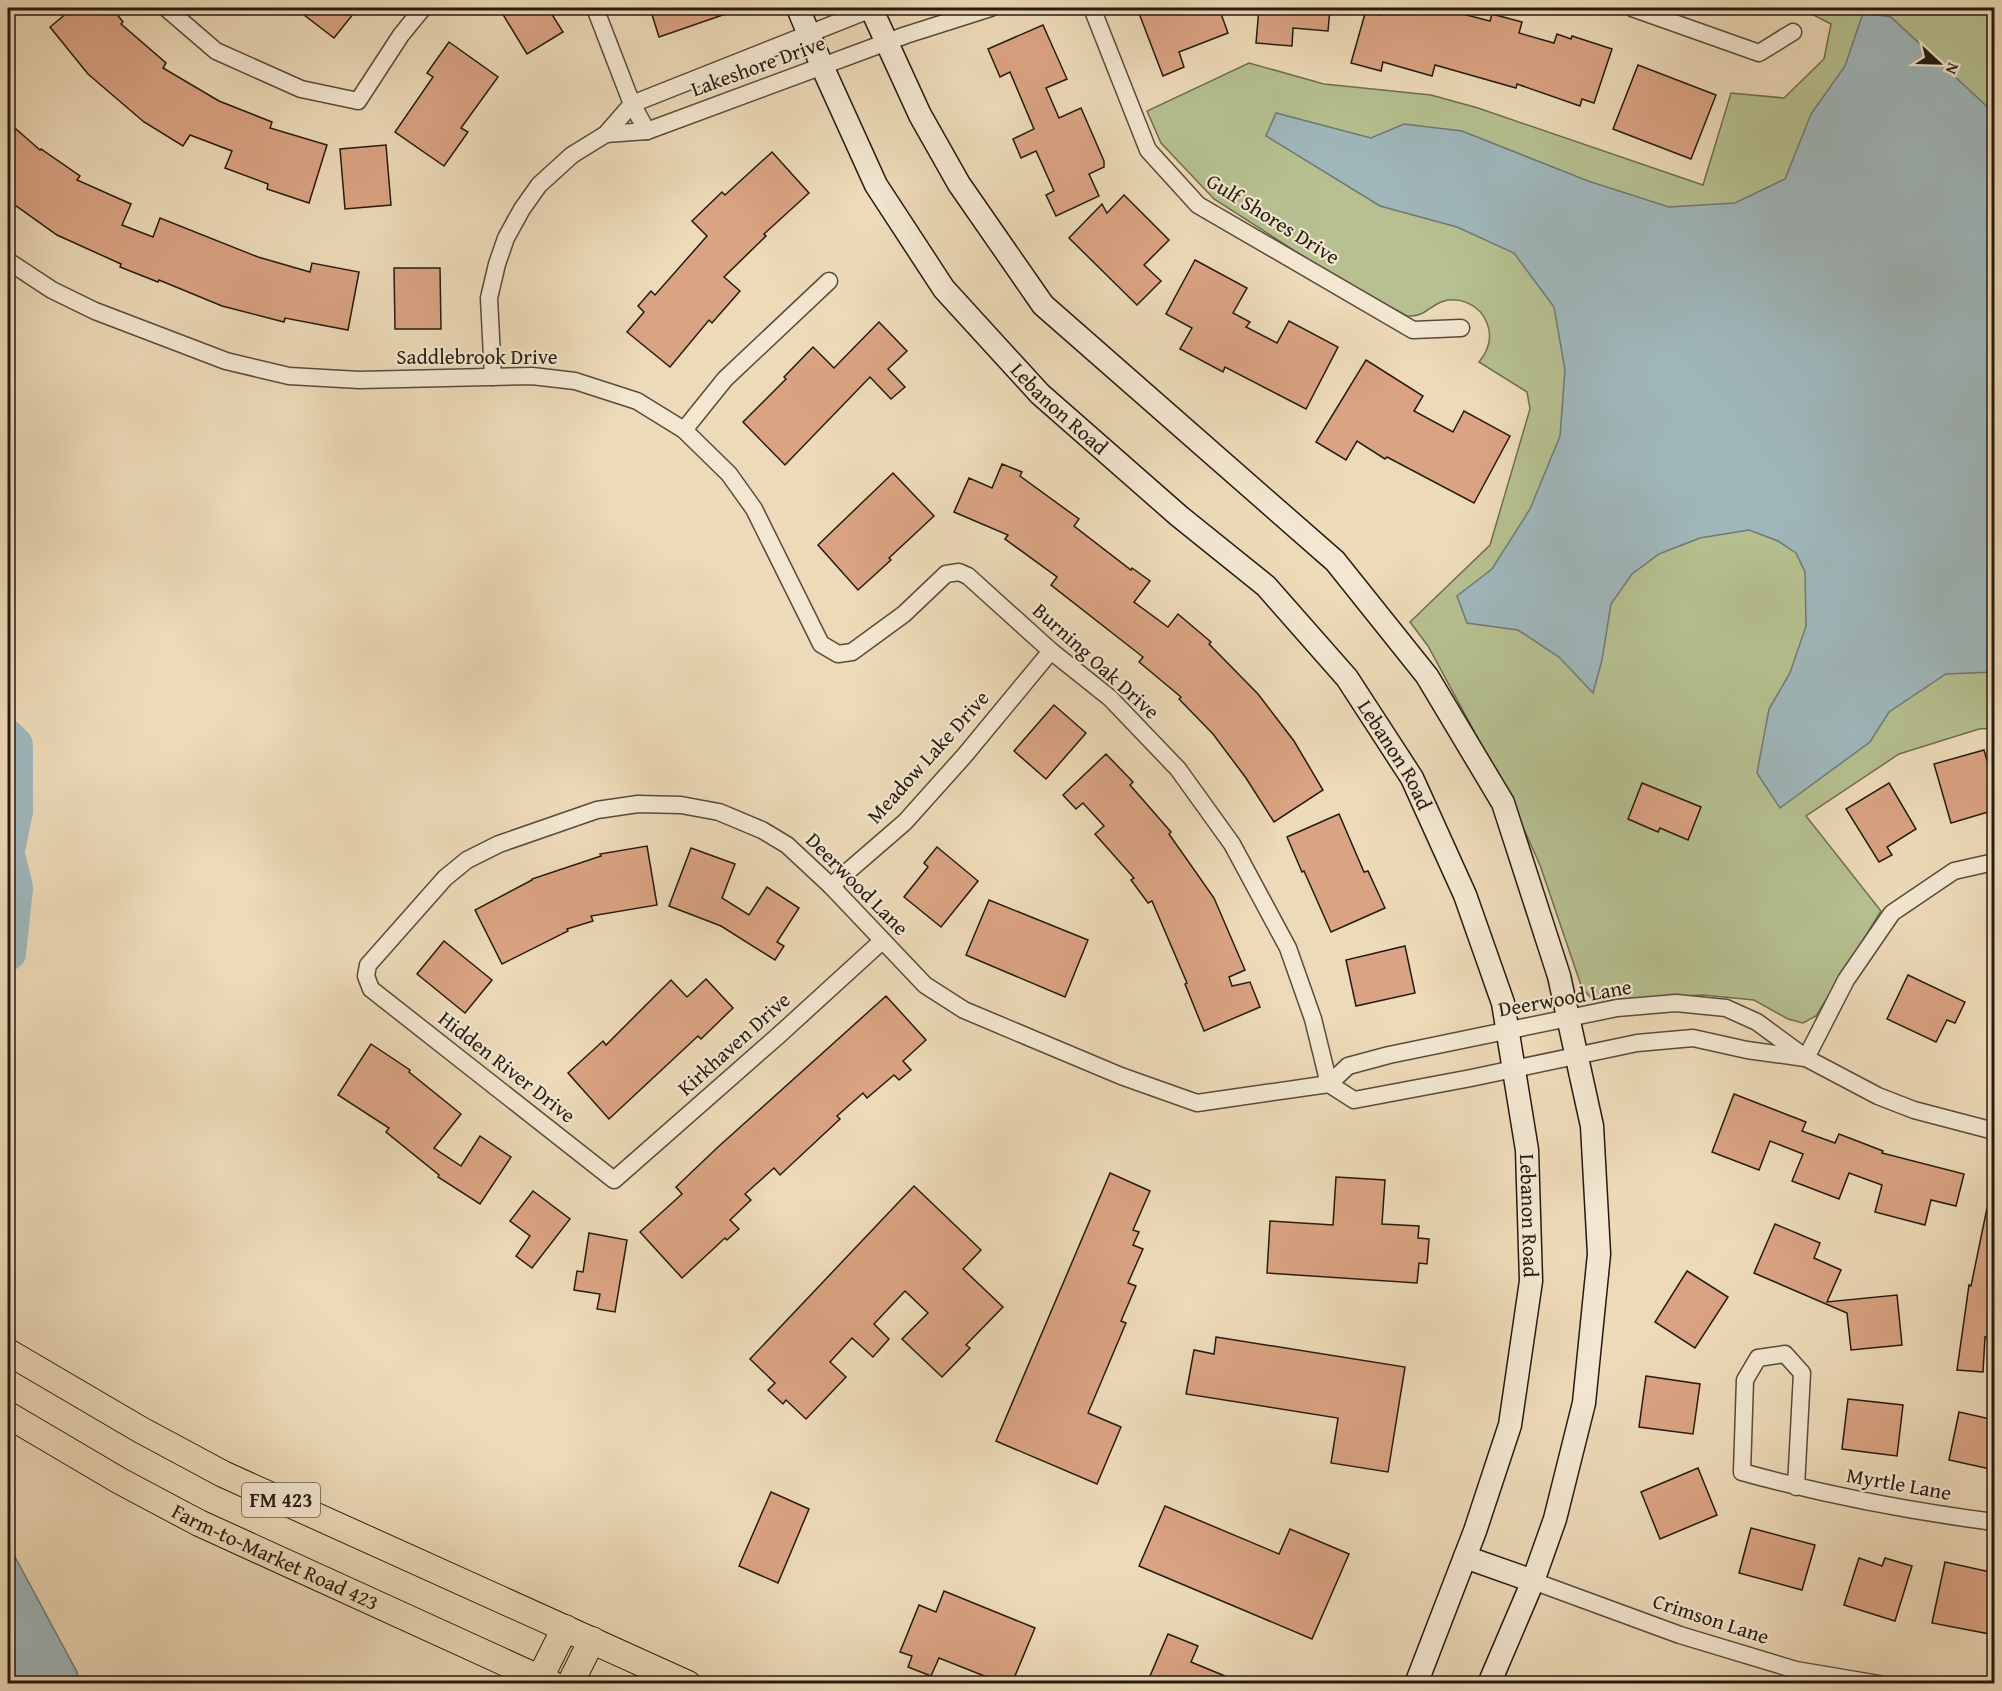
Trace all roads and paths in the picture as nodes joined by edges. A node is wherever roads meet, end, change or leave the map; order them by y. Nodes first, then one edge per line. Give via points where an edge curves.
1 (166, 8) edge
2 (423, 8) edge
3 (595, 8) edge
4 (798, 8) edge
5 (872, 8) edge
6 (991, 8) edge
7 (1092, 8) edge
8 (1632, 8) edge
9 (1793, 32) dead end
10 (808, 34) junction
11 (886, 42) junction
12 (822, 66) junction
13 (632, 104) junction
14 (647, 131) junction
15 (606, 134) junction
16 (8, 261) edge
17 (829, 281) dead end
18 (1461, 328) dead end
19 (493, 377) junction
20 (684, 430) junction
21 (959, 572) joint
22 (1051, 651) junction
23 (1995, 862) edge
24 (831, 886) junction
25 (882, 941) junction
26 (371, 989) joint
27 (1568, 1019) junction
28 (1508, 1031) junction
29 (1576, 1056) junction
30 (1806, 1058) junction
31 (1514, 1069) junction
32 (1329, 1084) junction
33 (1995, 1131) edge
34 (614, 1180) joint
35 (8, 1352) edge
36 (8, 1415) edge
37 (1796, 1487) junction
38 (1995, 1522) edge
39 (1465, 1557) junction
40 (1533, 1581) junction
41 (565, 1628) junction
42 (592, 1640) junction
43 (546, 1681) edge
44 (570, 1683) edge
45 (688, 1683) edge
46 (1416, 1683) edge
47 (1490, 1683) edge
48 (1879, 1683) edge

1 - 2 street via 216,51 301,89 358,101
3 - 13 street
4 - 10 main road, Lebanon Road
5 - 10 street, Lakeshore Drive
5 - 11 main road
6 - 11 street, Lakeshore Drive
7 - 18 street, Gulf Shores Drive via 1148,150 1198,205 1413,330
8 - 9 street via 1760,53
10 - 12 main road, Lebanon Road
10 - 13 street, Lakeshore Drive
11 - 12 street, Lakeshore Drive
11 - 27 main road via 920,115 959,184 1043,305 1335,561 1427,676 1503,803 1559,976
12 - 14 street, Lakeshore Drive
12 - 28 main road, Lebanon Road via 876,185 944,289 1040,394 1266,586 1347,678 1412,778 1461,884 1503,1003
13 - 14 street
13 - 15 street, Lakeshore Drive
14 - 15 street, Lakeshore Drive
15 - 19 street, Lakeshore Drive via 572,155 539,185 506,238 489,298
16 - 19 street, Saddlebrook Drive via 52,290 95,311 226,361 289,376 359,380
17 - 20 street via 725,379
19 - 20 street, Saddlebrook Drive via 575,381 637,401
20 - 21 street, Saddlebrook Drive via 729,474 754,509 821,644 838,654 852,652 904,614 946,574
21 - 22 street, Burning Oak Drive
22 - 24 street, Meadow Lake Drive via 905,822
22 - 32 street, Burning Oak Drive via 1110,698 1178,769 1232,844 1288,948 1313,1019
23 - 30 street via 1954,871 1892,913 1846,980
24 - 25 street, Deerwood Lane
24 - 26 street, Deerwood Lane via 787,845 719,812 681,805 638,804 597,810 499,844 467,860 445,878 368,965 366,976
25 - 32 street, Deerwood Lane via 925,985 964,1010 1120,1076 1197,1103
25 - 34 street, Kirkhaven Drive
26 - 34 street, Hidden River Drive
27 - 28 street, Deerwood Lane
27 - 29 main road
27 - 30 street, Deerwood Lane via 1617,1008 1676,1003 1726,1008 1757,1022
28 - 31 main road, Lebanon Road
28 - 32 street, Deerwood Lane via 1348,1066
29 - 30 street, Deerwood Lane via 1637,1043 1693,1038
29 - 31 street, Deerwood Lane
29 - 40 main road via 1592,1126 1599,1254 1584,1403 1555,1520
30 - 33 street, Deerwood Lane via 1842,1079 1905,1106
31 - 32 street, Deerwood Lane via 1354,1100
31 - 39 main road, Lebanon Road via 1527,1150 1531,1281 1510,1425
35 - 41 main road, FM 423 via 141,1431 224,1474
36 - 43 main road, Farm-to-Market Road 423 / FM 423 via 199,1523
37 - 37 street, Myrtle Lane via 1742,1472 1745,1380 1758,1358 1785,1354 1802,1373
37 - 38 street, Myrtle Lane via 1923,1513
39 - 40 main road
39 - 46 main road, Lebanon Road
40 - 47 main road
40 - 48 street, Crimson Lane via 1680,1635 1796,1670
41 - 42 main road, FM 423
41 - 43 main road
42 - 44 main road
42 - 45 main road, FM 423

